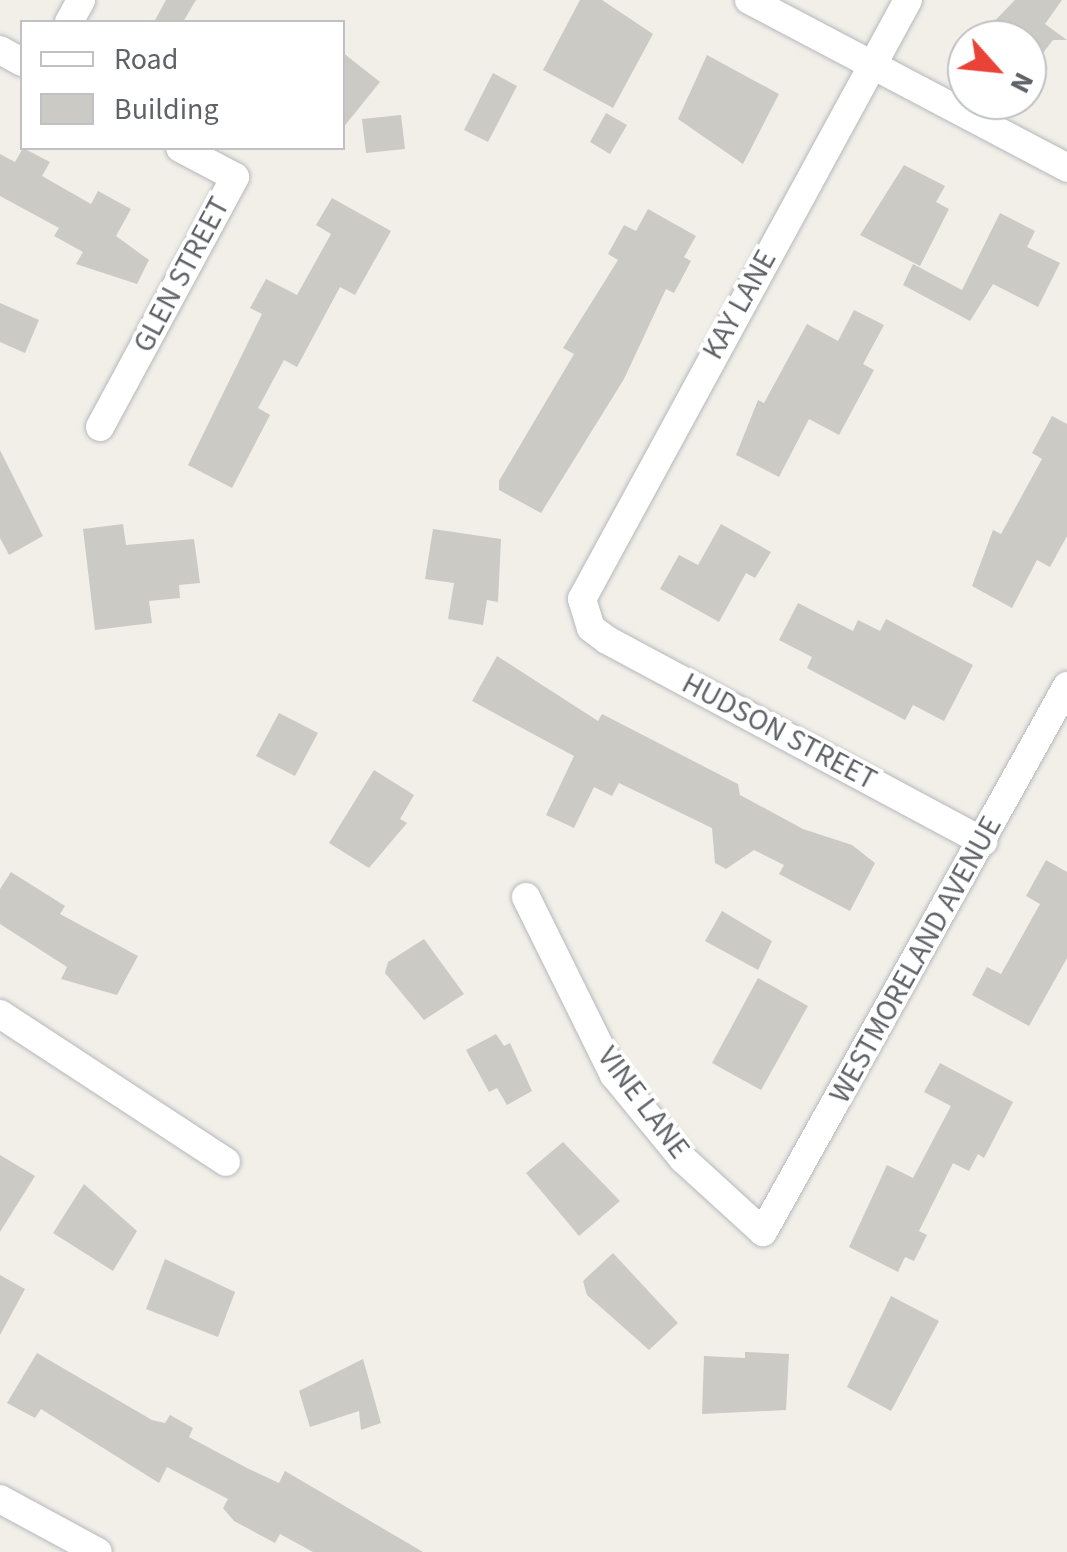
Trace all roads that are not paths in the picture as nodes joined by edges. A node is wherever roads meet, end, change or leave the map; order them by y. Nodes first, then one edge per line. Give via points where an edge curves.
1 (749, 0) edge
2 (908, 0) edge
3 (873, 66) junction
4 (184, 150) edge
5 (1067, 168) edge
6 (100, 427) dead end
7 (583, 613) joint
8 (1067, 686) edge
9 (982, 842) junction
10 (526, 898) dead end
11 (0, 1014) edge
12 (226, 1162) dead end
13 (763, 1232) joint
14 (0, 1499) edge
15 (98, 1552) edge

1 - 3 street
2 - 3 street, KAY LANE
3 - 5 street
3 - 7 street, KAY LANE via 587,580
4 - 6 street, GLEN STREET via 235,177
7 - 9 street, HUDSON STREET via 607,640
8 - 9 street, WESTMORELAND AVENUE
9 - 13 street, WESTMORELAND AVENUE
10 - 13 street, VINE LANE via 614,1076 683,1159
11 - 12 street
14 - 15 street

